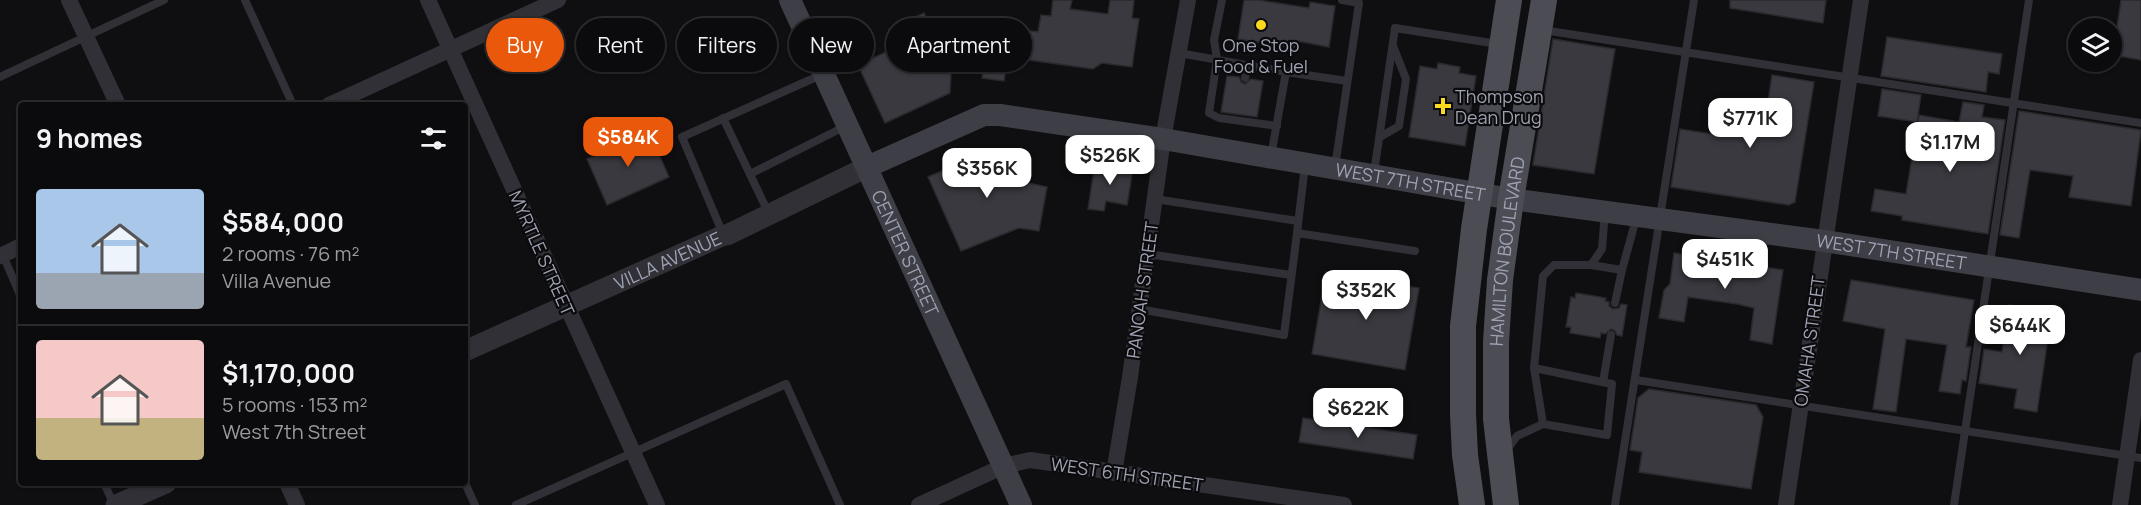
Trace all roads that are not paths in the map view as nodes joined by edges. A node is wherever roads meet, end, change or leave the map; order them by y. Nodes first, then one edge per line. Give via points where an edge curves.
1 (69, 0) edge
2 (164, 0) edge
3 (244, 0) edge
4 (428, 0) edge
5 (558, 0) edge
6 (790, 0) edge
7 (1188, 0) edge
8 (1222, 0) edge
9 (1342, 0) edge
10 (1509, 0) edge
11 (1544, 0) edge
12 (1694, 0) edge
13 (1860, 0) edge
14 (2029, 0) edge
15 (1539, 30) junction
16 (86, 37) junction
17 (1502, 45) junction
18 (1393, 46) junction
19 (451, 50) junction
20 (1686, 52) junction
21 (1179, 53) junction
22 (1216, 59) junction
23 (1247, 66) junction
24 (1286, 72) junction
25 (824, 73) junction
26 (0, 77) edge
27 (1245, 78) dead end
28 (1848, 79) junction
29 (1347, 81) junction
30 (117, 102) edge
31 (292, 102) edge
32 (336, 102) edge
33 (2014, 102) junction
34 (723, 118) junction
35 (2141, 123) edge
36 (847, 125) junction
37 (1277, 126) junction
38 (1380, 137) junction
39 (1163, 139) junction
40 (1271, 158) junction
41 (1305, 163) junction
42 (867, 166) junction
43 (1335, 168) junction
44 (750, 174) junction
45 (1373, 175) junction
46 (1479, 194) junction
47 (1155, 199) junction
48 (1511, 199) junction
49 (1605, 211) junction
50 (770, 214) junction
51 (1637, 215) junction
52 (1660, 218) junction
53 (1298, 221) junction
54 (1297, 233) junction
55 (724, 235) junction
56 (1824, 241) junction
57 (18, 247) edge
58 (1415, 251) dead end
59 (1, 254) edge
60 (1148, 254) junction
61 (1591, 265) junction
62 (1989, 267) junction
63 (1622, 270) junction
64 (1291, 275) junction
65 (2141, 290) edge
66 (18, 291) edge
67 (1615, 303) dead end
68 (565, 306) junction
69 (1139, 309) junction
70 (1611, 335) dead end
71 (468, 350) edge
72 (2141, 360) edge
73 (1534, 368) junction
74 (1636, 380) junction
75 (1603, 382) junction
76 (1800, 406) junction
77 (1543, 424) junction
78 (1966, 432) junction
79 (633, 453) junction
80 (1500, 457) junction
81 (2134, 457) edge
82 (1004, 466) junction
83 (1114, 473) junction
84 (106, 486) edge
85 (159, 486) edge
86 (288, 486) edge
87 (466, 486) edge
88 (1278, 501) edge
89 (115, 505) edge
90 (297, 505) edge
91 (475, 505) edge
92 (516, 505) edge
93 (657, 505) edge
94 (840, 505) edge
95 (919, 505) edge
96 (1021, 505) edge
97 (1344, 505) edge
98 (1472, 505) edge
99 (1506, 505) edge
100 (1615, 505) edge
101 (1786, 505) edge
102 (1954, 505) edge
103 (2120, 505) edge

1 - 16 street
2 - 16 lane
3 - 31 lane
4 - 19 street, MYRTLE STREET
5 - 19 street
6 - 25 main road, CENTER STREET
7 - 21 street, PANOAH STREET
8 - 22 lane via 1214,40
9 - 29 lane via 1359,3
10 - 17 main road, HAMILTON BOULEVARD
11 - 15 main road, HAMILTON BOULEVARD
12 - 20 lane
13 - 28 street, OMAHA STREET
14 - 33 lane
15 - 20 lane
15 - 48 main road, HAMILTON BOULEVARD
16 - 26 lane
16 - 30 street
17 - 18 lane via 1395,28
17 - 46 main road, HAMILTON BOULEVARD
18 - 38 lane
18 - 38 lane via 1406,79 1399,126
19 - 32 street
19 - 68 street, MYRTLE STREET
20 - 28 lane
20 - 52 lane
21 - 22 lane
21 - 39 street, PANOAH STREET
22 - 23 lane
22 - 37 lane via 1209,113 1219,118
23 - 24 lane
23 - 27 lane
24 - 29 lane
24 - 37 lane
25 - 34 lane
25 - 36 main road, CENTER STREET
28 - 33 lane
28 - 56 street, OMAHA STREET
29 - 43 lane
33 - 35 lane
33 - 62 lane
34 - 44 lane
34 - 55 lane via 682,137
36 - 42 main road, CENTER STREET
36 - 44 lane
37 - 40 lane
38 - 45 lane
39 - 40 main road, WEST 7TH STREET
39 - 42 main road, WEST 7TH STREET via 984,115
39 - 47 street, PANOAH STREET
40 - 41 main road, WEST 7TH STREET
41 - 43 main road, WEST 7TH STREET
41 - 53 lane
42 - 50 street, VILLA AVENUE
42 - 82 main road, CENTER STREET
43 - 45 main road, WEST 7TH STREET
44 - 50 lane
45 - 46 main road, WEST 7TH STREET
46 - 48 main road, WEST 7TH STREET
46 - 98 main road, HAMILTON BOULEVARD via 1463,326 1463,414
47 - 53 lane
47 - 60 street, PANOAH STREET
48 - 49 main road, WEST 7TH STREET
48 - 80 main road, HAMILTON BOULEVARD via 1496,342
49 - 51 main road, WEST 7TH STREET
49 - 61 lane via 1602,249
50 - 55 street, VILLA AVENUE
51 - 52 main road, WEST 7TH STREET
51 - 63 lane
52 - 56 main road, WEST 7TH STREET
52 - 74 lane
53 - 54 lane
54 - 58 lane
54 - 64 lane
55 - 68 street, VILLA AVENUE
56 - 62 main road, WEST 7TH STREET
56 - 76 street, OMAHA STREET
57 - 59 street
59 - 66 lane
60 - 64 lane
60 - 69 street, PANOAH STREET
61 - 63 lane
61 - 73 lane via 1554,265 1543,276
62 - 65 main road, WEST 7TH STREET
62 - 78 lane
63 - 67 lane
64 - 69 lane via 1284,335
68 - 71 street, VILLA AVENUE
68 - 79 street, MYRTLE STREET
69 - 83 street, PANOAH STREET
70 - 75 lane
72 - 81 street
73 - 75 lane
73 - 77 lane
74 - 76 lane
74 - 100 lane
75 - 77 lane via 1612,384 1607,435
76 - 78 lane
76 - 101 street, OMAHA STREET
77 - 80 lane via 1517,436
78 - 81 lane
78 - 102 lane
79 - 92 lane
79 - 93 street, MYRTLE STREET
79 - 94 lane via 786,384
80 - 99 main road, HAMILTON BOULEVARD
81 - 103 street
82 - 83 street, WEST 6TH STREET via 1030,459
82 - 95 street, WEST 6TH STREET
82 - 96 main road, CENTER STREET
83 - 88 street, WEST 6TH STREET
84 - 89 lane
85 - 89 street
86 - 90 street
87 - 91 lane
88 - 97 street, WEST 6TH STREET

